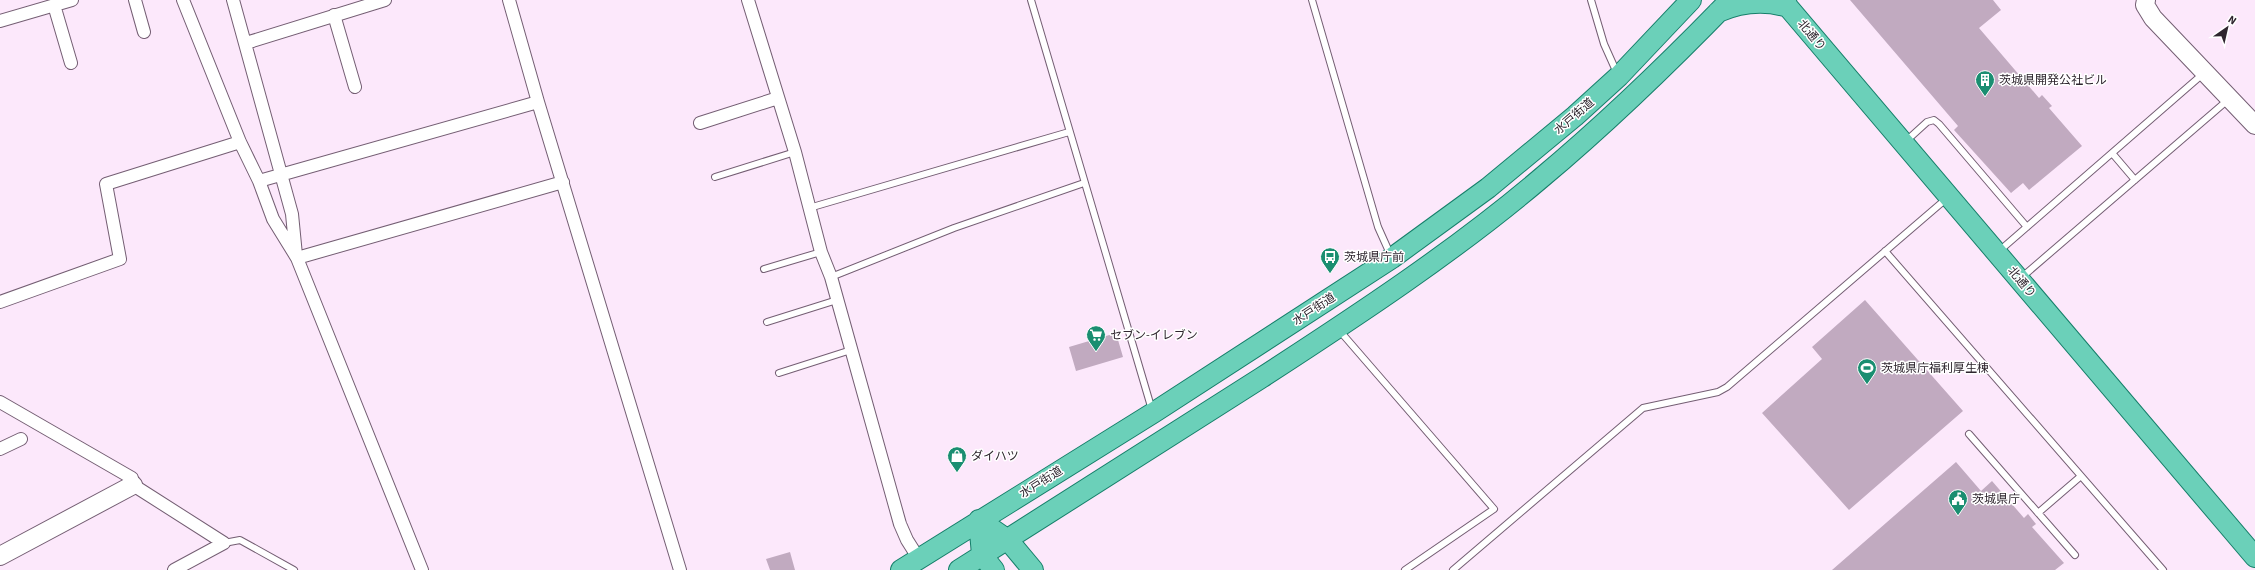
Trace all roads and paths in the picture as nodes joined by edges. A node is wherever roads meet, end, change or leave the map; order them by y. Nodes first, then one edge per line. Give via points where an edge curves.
1 (72, 0) edge
2 (135, 0) edge
3 (183, 0) edge
4 (233, 0) edge
5 (385, 0) edge
6 (510, 0) edge
7 (748, 0) edge
8 (1031, 0) edge
9 (1312, 0) edge
10 (1591, 0) edge
11 (1691, 0) edge
12 (2146, 0) edge
13 (1787, 4) edge
14 (54, 5) junction
15 (1724, 6) edge
16 (334, 15) junction
17 (0, 21) edge
18 (144, 32) dead end
19 (246, 43) junction
20 (71, 63) dead end
21 (2205, 73) junction
22 (1619, 76) junction
23 (355, 87) dead end
24 (778, 98) junction
25 (2230, 98) junction
26 (538, 102) junction
27 (700, 124) dead end
28 (2255, 125) edge
29 (1069, 132) junction
30 (240, 142) junction
31 (1904, 143) junction
32 (795, 152) junction
33 (2112, 153) junction
34 (280, 175) junction
35 (715, 177) dead end
36 (2135, 180) junction
37 (259, 181) junction
38 (563, 182) junction
39 (1084, 183) junction
40 (1949, 196) junction
41 (809, 208) junction
42 (2027, 227) junction
43 (1885, 251) junction
44 (821, 252) junction
45 (1997, 253) junction
46 (296, 258) junction
47 (1392, 258) junction
48 (764, 269) dead end
49 (1366, 276) junction
50 (831, 277) junction
51 (2019, 279) junction
52 (1380, 299) junction
53 (836, 300) junction
54 (0, 302) edge
55 (767, 322) dead end
56 (1338, 328) junction
57 (851, 350) junction
58 (779, 374) dead end
59 (0, 402) edge
60 (1153, 413) junction
61 (1969, 434) dead end
62 (21, 439) dead end
63 (0, 449) edge
64 (2081, 476) junction
65 (132, 485) junction
66 (2038, 513) junction
67 (979, 520) junction
68 (1008, 540) junction
69 (224, 543) junction
70 (2075, 555) dead end
71 (0, 556) edge
72 (2255, 557) edge
73 (919, 559) junction
74 (988, 563) edge
75 (174, 570) edge
76 (294, 570) edge
77 (422, 570) edge
78 (680, 570) edge
79 (901, 570) edge
80 (959, 570) edge
81 (1033, 570) edge
82 (1405, 570) edge
83 (1453, 570) edge
84 (2163, 570) edge

1 - 14 street
2 - 18 street
3 - 30 street
4 - 19 street
5 - 16 street
6 - 26 street
7 - 24 street
8 - 29 lane
9 - 47 lane via 1378,227
10 - 22 lane via 1604,44
11 - 22 main road, 水戸街道
12 - 21 street via 2145,5 2153,18
13 - 15 main road via 1756,0
13 - 31 main road, 北通り
14 - 17 street
14 - 20 street
15 - 52 main road, 水戸街道 via 1633,97 1539,180
16 - 19 street
16 - 23 street
19 - 34 street
21 - 25 street
21 - 33 lane
22 - 47 main road, 水戸街道 via 1488,188
24 - 27 street
24 - 32 street
25 - 28 street
25 - 36 lane
26 - 34 street
26 - 38 street
29 - 39 lane
29 - 41 lane
30 - 37 street
30 - 54 street via 106,184 120,259
31 - 40 main road, 北通り
31 - 42 lane via 1927,122 1934,120
32 - 35 lane
32 - 41 street
33 - 36 lane
33 - 42 lane
34 - 37 street
34 - 46 street via 292,214
36 - 51 lane
37 - 46 street via 273,219
38 - 46 street
38 - 78 street
39 - 50 lane via 954,228
39 - 60 lane
40 - 43 lane
40 - 45 main road, 北通り
41 - 44 street
42 - 45 lane
43 - 64 lane
43 - 83 lane via 1727,387 1718,392 1642,408
44 - 48 lane
44 - 50 street
45 - 51 main road, 北通り
46 - 77 street
47 - 49 main road, 水戸街道
49 - 52 main road
49 - 60 main road, 水戸街道
50 - 53 street
51 - 72 main road, 北通り
52 - 56 main road, 水戸街道
53 - 55 lane
53 - 57 street
56 - 68 main road, 水戸街道
56 - 82 lane via 1494,509
57 - 58 lane
57 - 73 street via 900,524
59 - 65 street via 132,478
60 - 67 main road, 水戸街道
61 - 66 lane
62 - 63 street
64 - 66 lane
64 - 84 lane
65 - 69 street
65 - 71 street
66 - 70 lane
67 - 68 main road
67 - 73 main road, 水戸街道
67 - 74 main road
68 - 74 main road, 水戸街道
68 - 81 main road
69 - 75 street
69 - 76 lane via 240,540
73 - 79 main road, 水戸街道
74 - 80 main road, 水戸街道

